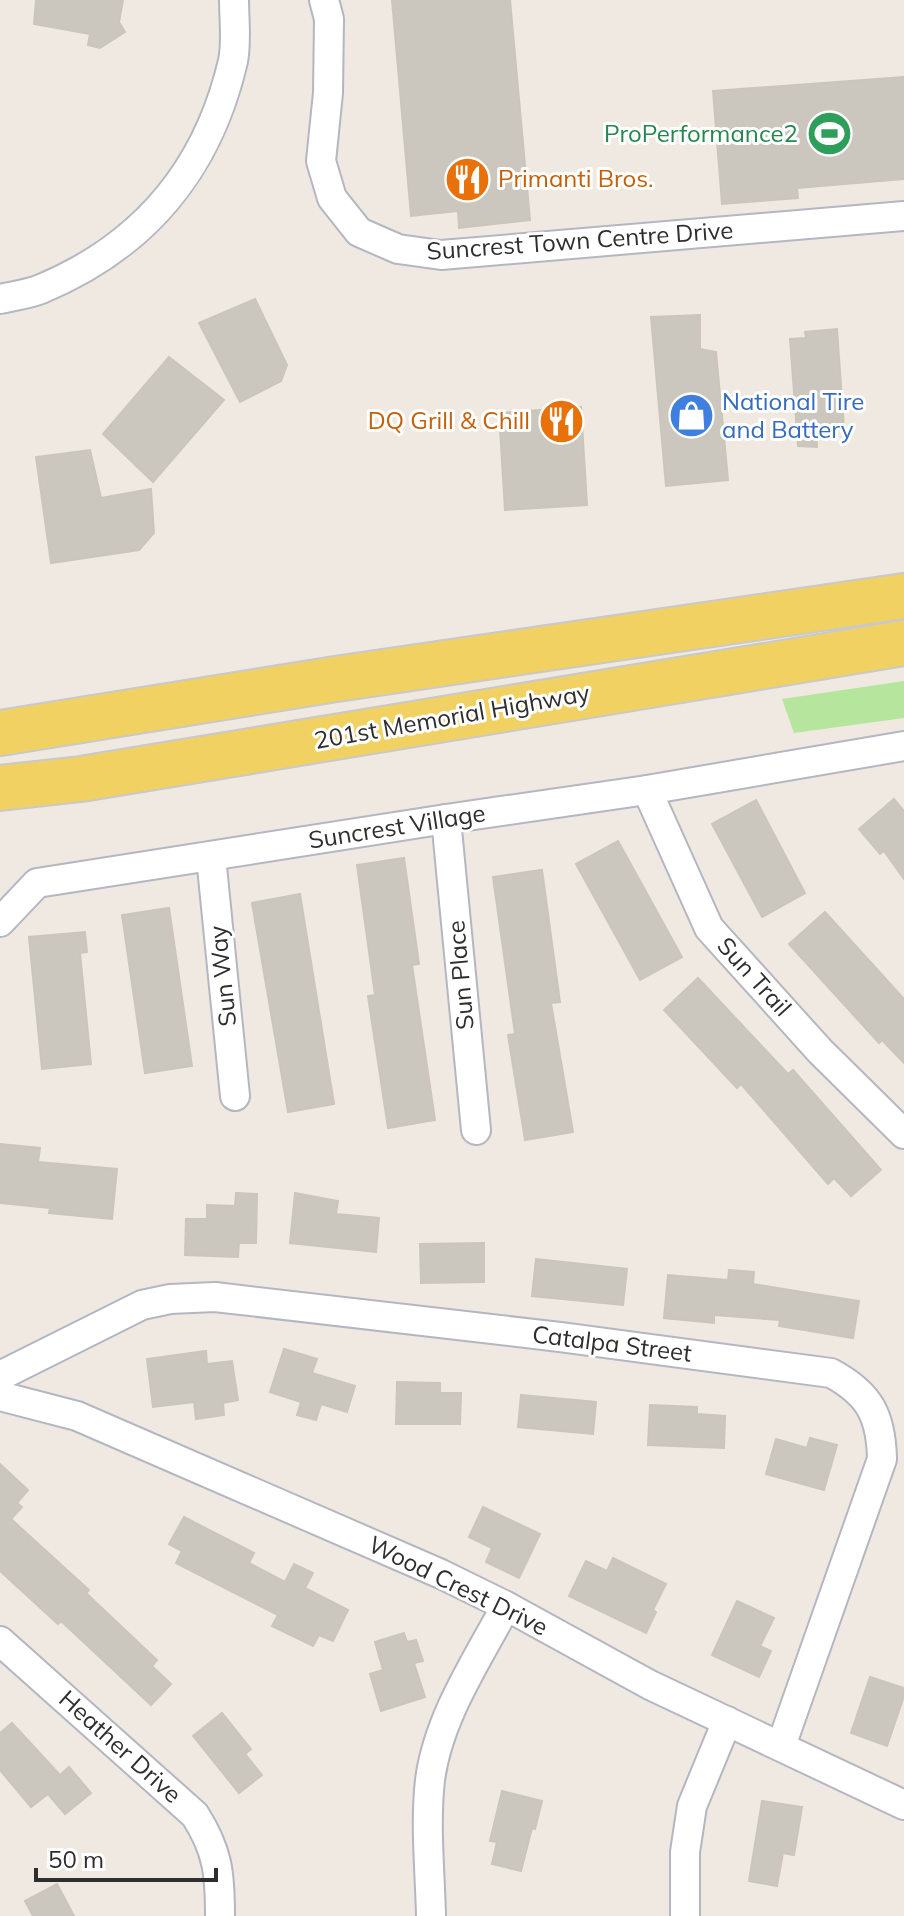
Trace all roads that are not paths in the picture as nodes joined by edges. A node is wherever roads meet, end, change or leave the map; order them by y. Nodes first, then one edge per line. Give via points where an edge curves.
1 (234, 0) edge
2 (324, 0) edge
3 (904, 216) edge
4 (0, 299) edge
5 (904, 596) edge
6 (904, 643) edge
7 (0, 733) edge
8 (904, 746) edge
9 (0, 788) edge
10 (647, 790) junction
11 (446, 819) junction
12 (211, 857) junction
13 (0, 922) edge
14 (235, 1096) dead end
15 (476, 1130) dead end
16 (904, 1134) edge
17 (0, 1376) edge
18 (0, 1396) edge
19 (506, 1606) junction
20 (0, 1641) edge
21 (727, 1721) junction
22 (781, 1746) junction
23 (904, 1805) edge
24 (220, 1916) edge
25 (431, 1916) edge
26 (685, 1916) edge

1 - 4 street via 234,58 210,134 169,199 112,252 40,290
2 - 3 street, Suncrest Town Centre Drive via 329,19 324,173 332,198 359,232 398,249 441,255
5 - 7 main road, 201st Memorial Highway
6 - 9 main road, 201st Memorial Highway
8 - 10 street, Suncrest Village
10 - 11 street, Suncrest Village
10 - 16 street, Sun Trail via 709,928
11 - 12 street, Suncrest Village
11 - 15 street, Sun Place
12 - 13 street, Suncrest Village via 37,883
12 - 14 street, Sun Way
17 - 22 street, Catalpa Street via 142,1305 215,1297 831,1373 853,1385 870,1404 882,1433 882,1459
18 - 19 street, Wood Crest Drive via 77,1416
19 - 21 street, Wood Crest Drive
19 - 25 street via 443,1732 430,1780
20 - 24 street, Heather Drive via 195,1815 211,1840 220,1874
21 - 22 street, Wood Crest Drive
21 - 26 street via 692,1806 685,1852
22 - 23 street, Wood Crest Drive

